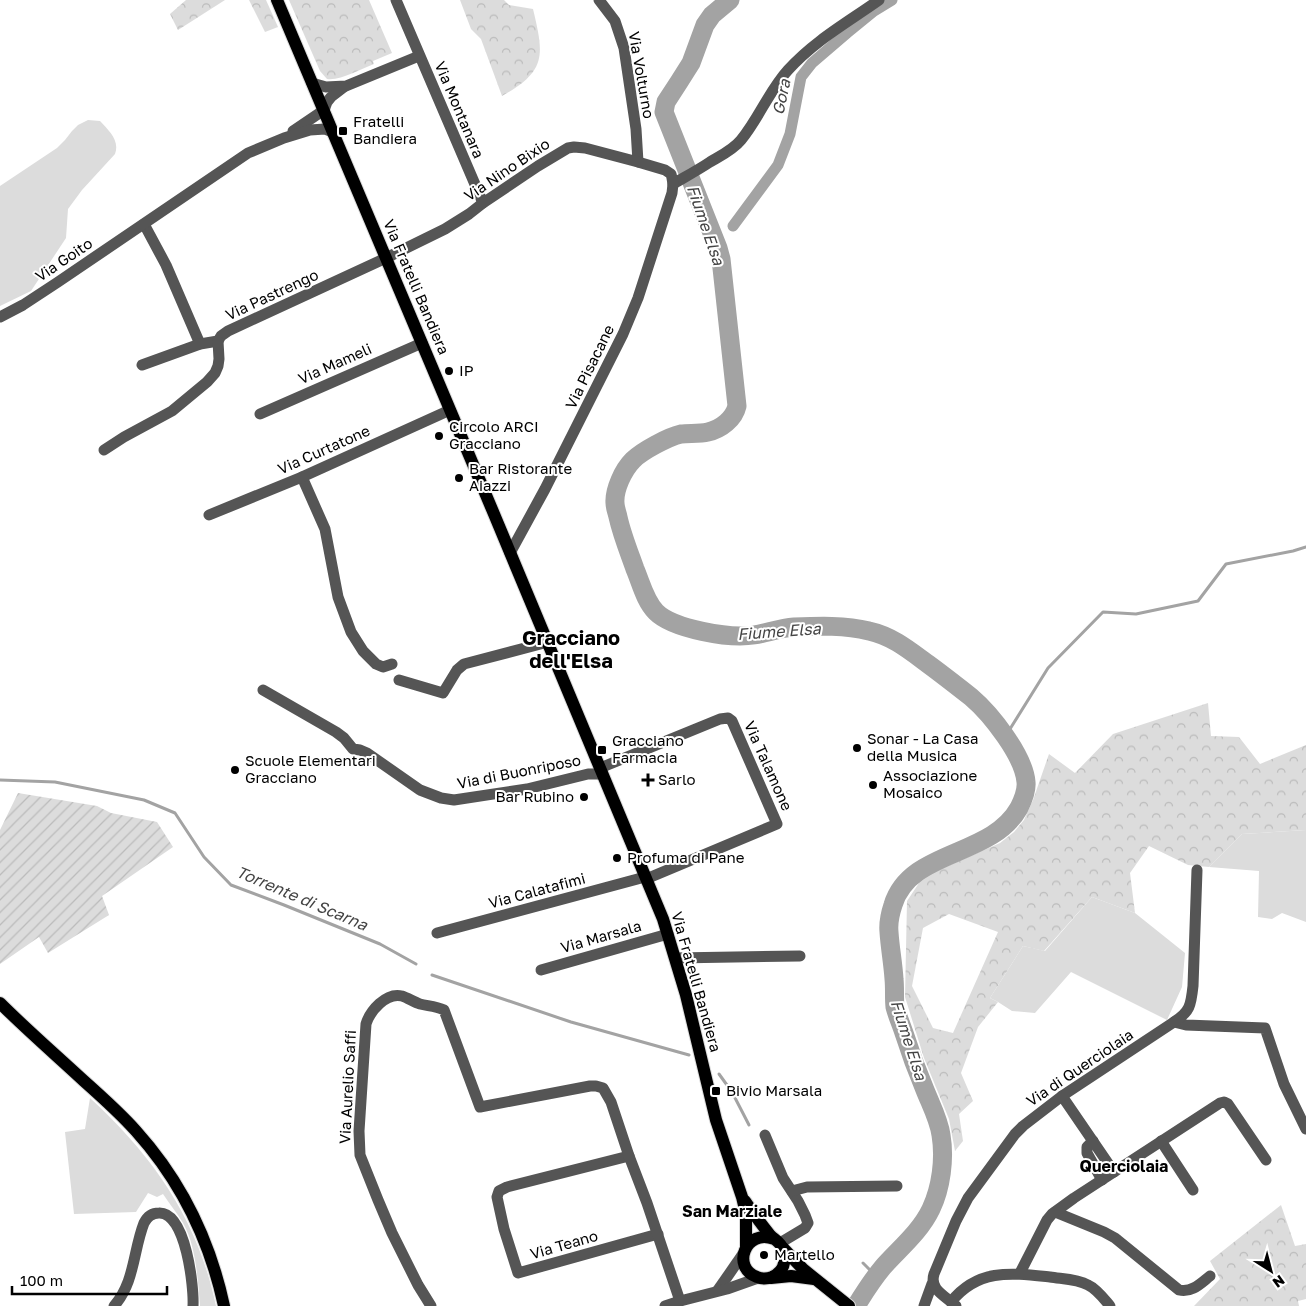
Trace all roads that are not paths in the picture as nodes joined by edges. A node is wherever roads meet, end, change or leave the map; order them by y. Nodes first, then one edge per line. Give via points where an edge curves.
1 (277, 0) edge
2 (396, 0) edge
3 (600, 0) edge
4 (880, 0) edge
5 (419, 56) junction
6 (312, 83) junction
7 (346, 86) junction
8 (324, 110) junction
9 (332, 132) junction
10 (284, 138) junction
11 (638, 162) junction
12 (679, 181) junction
13 (483, 203) junction
14 (144, 224) junction
15 (386, 258) junction
16 (0, 317) edge
17 (218, 341) junction
18 (422, 343) junction
19 (200, 344) junction
20 (142, 365) dead end
21 (450, 410) junction
22 (260, 414) dead end
23 (104, 450) dead end
24 (302, 476) junction
25 (209, 515) dead end
26 (510, 553) junction
27 (548, 642) junction
28 (392, 664) dead end
29 (399, 680) dead end
30 (262, 690) dead end
31 (601, 771) junction
32 (1197, 870) dead end
33 (646, 878) junction
34 (437, 933) dead end
35 (668, 934) junction
36 (800, 956) dead end
37 (675, 958) junction
38 (541, 970) dead end
39 (0, 1003) edge
40 (1174, 1022) junction
41 (1062, 1096) junction
42 (1306, 1130) edge
43 (765, 1135) dead end
44 (1093, 1141) junction
45 (1161, 1141) junction
46 (629, 1156) junction
47 (1266, 1160) dead end
48 (1114, 1172) junction
49 (1102, 1180) junction
50 (897, 1186) dead end
51 (1193, 1190) dead end
52 (792, 1191) junction
53 (742, 1196) junction
54 (1055, 1212) junction
55 (658, 1234) junction
56 (779, 1243) junction
57 (745, 1250) junction
58 (1020, 1273) junction
59 (1210, 1276) dead end
60 (763, 1278) junction
61 (816, 1280) junction
62 (932, 1284) junction
63 (718, 1290) junction
64 (680, 1301) junction
65 (954, 1304) edge
66 (114, 1306) edge
67 (193, 1306) edge
68 (224, 1306) edge
69 (431, 1306) edge
70 (665, 1306) edge
71 (849, 1306) edge
72 (924, 1306) edge
73 (1110, 1306) edge

1 - 6 main road, Via Fratelli Bandiera
2 - 5 street, Via Montanara
3 - 11 street, Via Volturno via 615,21 624,48
4 - 12 street via 798,60 778,81 734,147
5 - 7 street, Via Montanara
5 - 13 street, Via Montanara
6 - 7 street, Via Montanara via 326,87
6 - 8 main road, Via Fratelli Bandiera
7 - 8 street, Via Montanara via 331,97
8 - 9 main road, Via Fratelli Bandiera
8 - 10 street, Via Goito
9 - 10 street, Via Goito via 314,129
9 - 15 main road, Via Fratelli Bandiera
10 - 14 street, Via Goito via 248,153
11 - 12 street, Via Nino Bixio via 668,171
11 - 13 street, Via Nino Bixio via 585,148 571,148
12 - 26 street, Via Pisacane via 629,321
13 - 15 street, Via Nino Bixio via 452,225
14 - 16 street, Via Goito
14 - 19 street via 166,265
15 - 17 street, Via Pastrengo via 228,331
15 - 18 main road, Via Fratelli Bandiera
17 - 19 street, Via Pastrengo
17 - 23 street via 218,366 207,382 172,411
18 - 21 main road, Via Fratelli Bandiera
18 - 22 street, Via Mameli
19 - 20 street, Via Pastrengo
21 - 24 street, Via Curtatone
21 - 26 main road, Via Fratelli Bandiera
24 - 25 street, Via Curtatone
24 - 28 street via 325,529 338,597 354,637 376,664 383,667
26 - 27 main road, Via Fratelli Bandiera
27 - 29 street via 464,664 443,693
27 - 31 main road, Via Fratelli Bandiera
30 - 31 street, Via di Buonriposo via 336,732 353,749 366,753 420,790 441,798 465,799 531,788
31 - 33 main road, Via Fratelli Bandiera
31 - 33 street, Via Talamone via 728,718 776,824
32 - 40 street, Via di Querciolaia via 1192,994 1188,1011
33 - 34 street, Via Calatafimi
33 - 35 main road, Via Fratelli Bandiera
35 - 37 main road, Via Fratelli Bandiera
35 - 38 street, Via Marsala
36 - 37 street
37 - 53 main road, Via Fratelli Bandiera via 716,1120
39 - 68 main road via 112,1107 160,1161 202,1233
40 - 41 street, Via di Querciolaia
40 - 42 street via 1264,1028 1284,1084
41 - 44 street
41 - 62 street, Via di Querciolaia via 1019,1129 972,1192 942,1252
43 - 52 street
44 - 48 street
44 - 49 street via 1087,1153
45 - 47 street via 1224,1102
45 - 48 street
45 - 51 street
46 - 55 street
46 - 55 street, Via Teano via 500,1189 497,1197 518,1273
46 - 69 street, Via Aurelio Saffi via 611,1102 601,1087 590,1086 480,1106 444,1010 400,996 383,1001 371,1014 366,1027 359,1150 388,1225
48 - 49 street
49 - 54 street
50 - 52 street via 807,1187
52 - 56 street via 808,1225
53 - 56 main road, Via Fratelli Bandiera via 756,1218
53 - 57 main road, Via Fratelli Bandiera via 746,1214
54 - 58 street via 1045,1223
54 - 59 street via 1115,1238 1179,1290 1192,1289
55 - 64 street
56 - 57 main road via 768,1237 756,1238
56 - 60 main road via 785,1254 783,1267 774,1276
56 - 61 main road, Via Fratelli Bandiera
57 - 60 main road, Via Fratelli Bandiera via 743,1260 748,1271
57 - 63 street
58 - 65 street via 978,1280 966,1287
58 - 73 street via 1088,1284
60 - 61 main road via 791,1276
60 - 63 street
61 - 71 main road, Via Fratelli Bandiera
62 - 65 street
62 - 72 street, Via di Querciolaia
63 - 64 street
64 - 70 street
66 - 67 street via 130,1280 144,1223 152,1214 159,1213 172,1218 183,1239 192,1279

